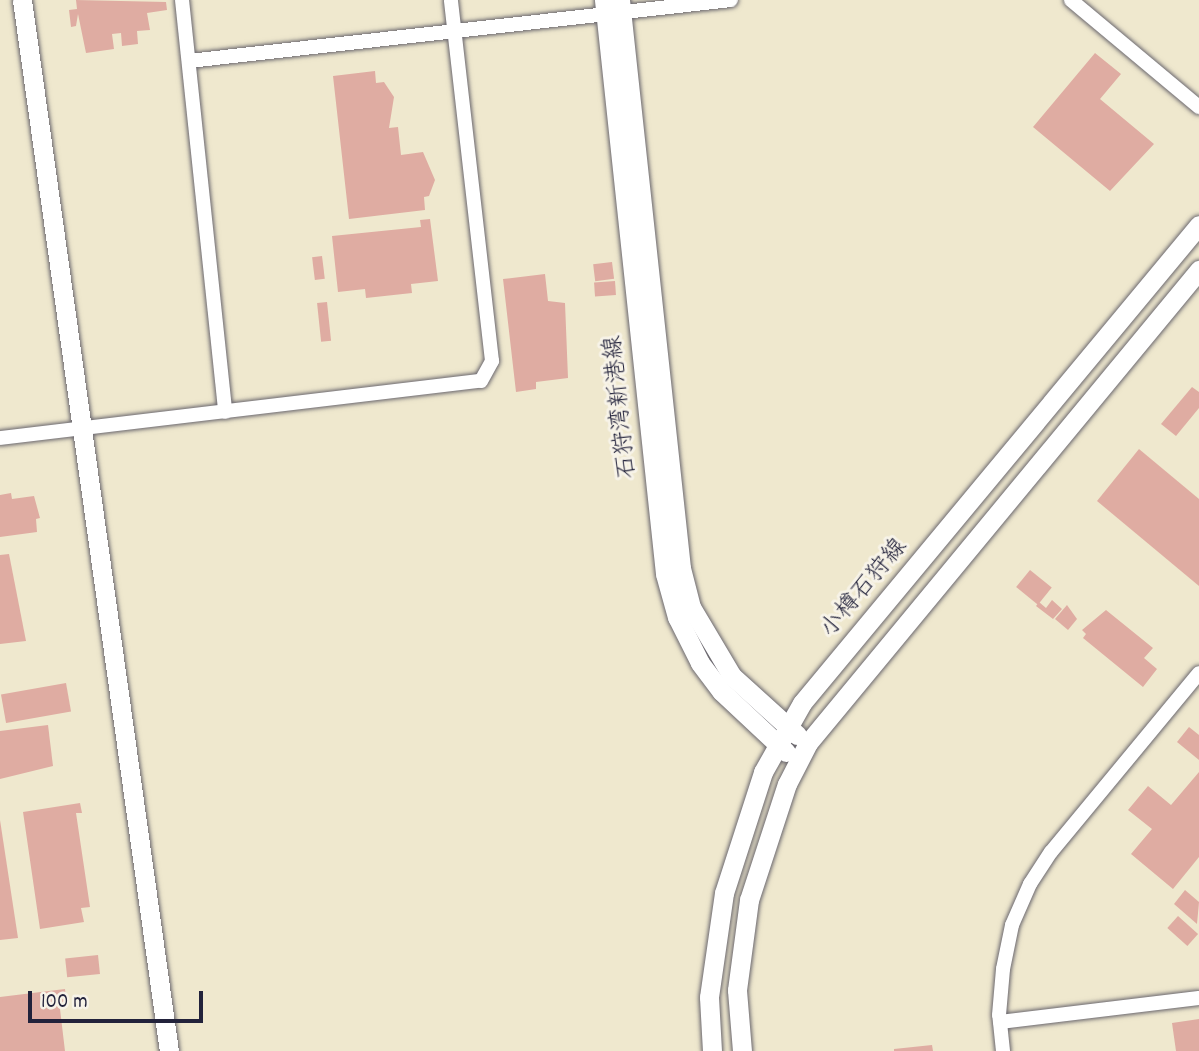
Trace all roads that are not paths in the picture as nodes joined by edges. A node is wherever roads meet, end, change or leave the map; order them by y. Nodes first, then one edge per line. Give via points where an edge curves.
1 (22, 0) edge
2 (182, 0) edge
3 (451, 0) edge
4 (731, 0) edge
5 (1071, 0) edge
6 (613, 7) edge
7 (455, 33) junction
8 (190, 61) junction
9 (1199, 107) edge
10 (1199, 225) edge
11 (1199, 270) edge
12 (225, 412) junction
13 (80, 429) junction
14 (0, 438) edge
15 (1199, 673) edge
16 (787, 728) junction
17 (808, 743) junction
18 (778, 746) junction
19 (798, 762) junction
20 (1199, 999) edge
21 (1000, 1022) junction
22 (169, 1051) edge
23 (712, 1051) edge
24 (742, 1051) edge
25 (1003, 1051) edge

1 - 13 main road
2 - 8 street
3 - 7 street
4 - 6 street
5 - 9 street
6 - 7 street
6 - 16 main road, 石狩湾新港線 via 681,568 691,607 712,647 732,676
6 - 18 main road, 石狩湾新港線 via 665,574 677,617 700,663 721,691
7 - 8 street
7 - 12 street via 490,369 476,385
8 - 12 street
10 - 16 main road, 小樽石狩線 via 802,703
11 - 17 main road
12 - 13 street
13 - 14 street
13 - 22 main road
15 - 21 street via 1039,868 1012,925
16 - 17 main road, 石狩湾新港線
16 - 18 main road, 小樽石狩線
17 - 19 main road
18 - 19 main road, 石狩湾新港線
18 - 23 main road, 小樽石狩線 via 740,834 724,892 709,997
19 - 24 main road via 749,900 737,990
20 - 21 street
21 - 25 street

